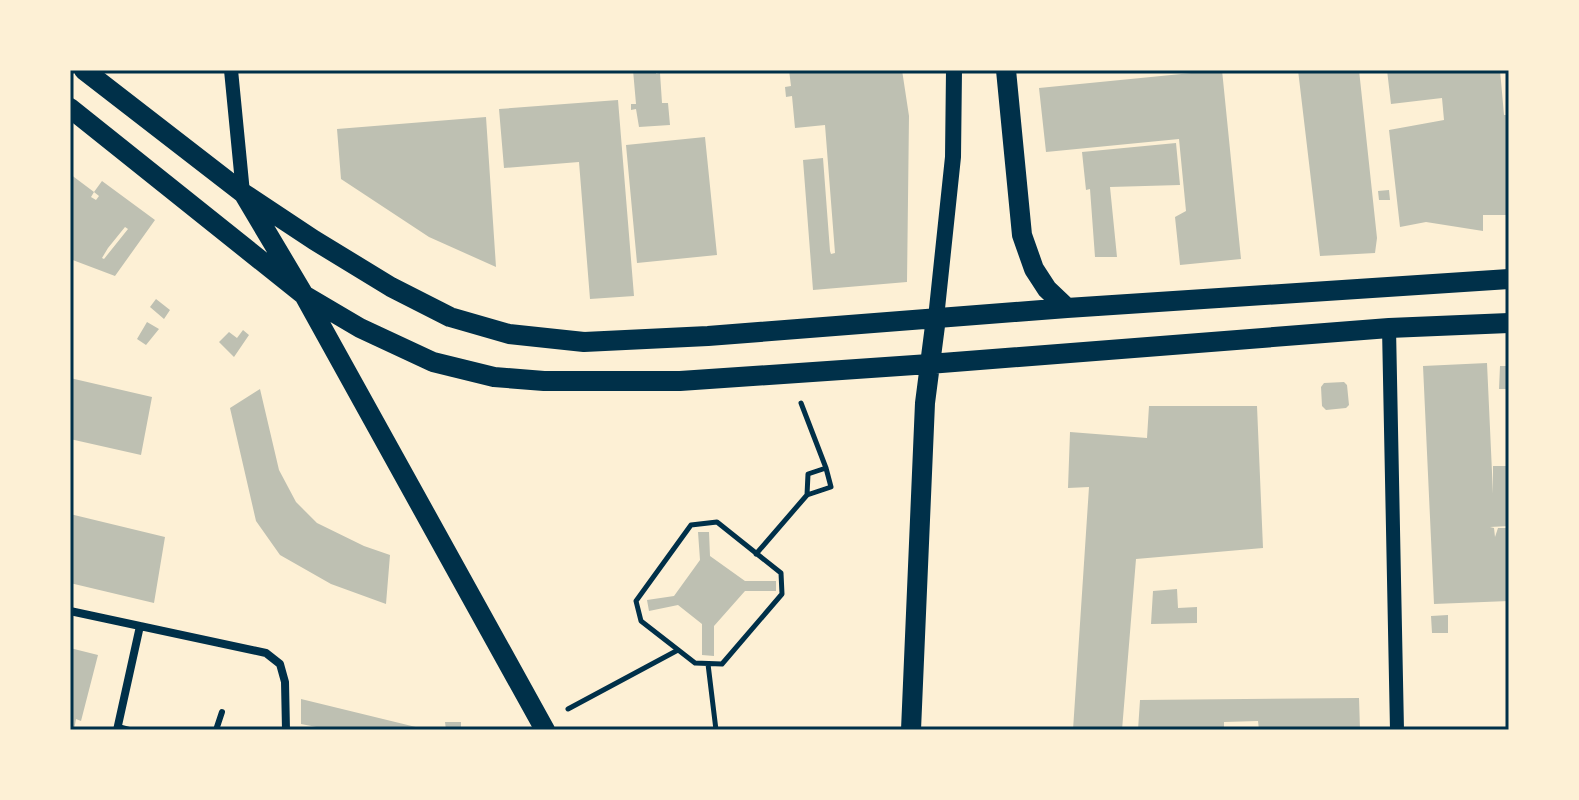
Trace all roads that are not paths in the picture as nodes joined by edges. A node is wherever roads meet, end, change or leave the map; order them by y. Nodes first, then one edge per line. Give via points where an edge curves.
1 (84, 70) edge
2 (231, 70) edge
3 (954, 70) edge
4 (1006, 70) edge
5 (70, 108) edge
6 (243, 193) junction
7 (1509, 279) edge
8 (304, 295) junction
9 (1067, 308) junction
10 (936, 318) junction
11 (1509, 323) edge
12 (1389, 328) junction
13 (929, 364) junction
14 (70, 611) edge
15 (140, 626) junction
16 (222, 712) dead end
17 (117, 728) edge
18 (129, 730) edge
19 (216, 730) edge
20 (286, 730) edge
21 (545, 730) edge
22 (911, 730) edge
23 (1397, 730) edge

1 - 6 main road
2 - 6 street
3 - 10 main road via 953,157
4 - 9 main road via 1022,235 1034,269
5 - 8 main road
6 - 8 main road
6 - 10 main road via 391,287 450,317 509,334 584,342
7 - 9 main road
8 - 13 main road via 433,362 494,377 680,381
8 - 21 main road
9 - 10 main road
10 - 13 main road
11 - 12 main road
12 - 13 main road
12 - 23 street
13 - 22 main road
14 - 15 street
15 - 17 street
15 - 20 street via 266,653 280,664 285,682
16 - 19 lane
17 - 18 lane

